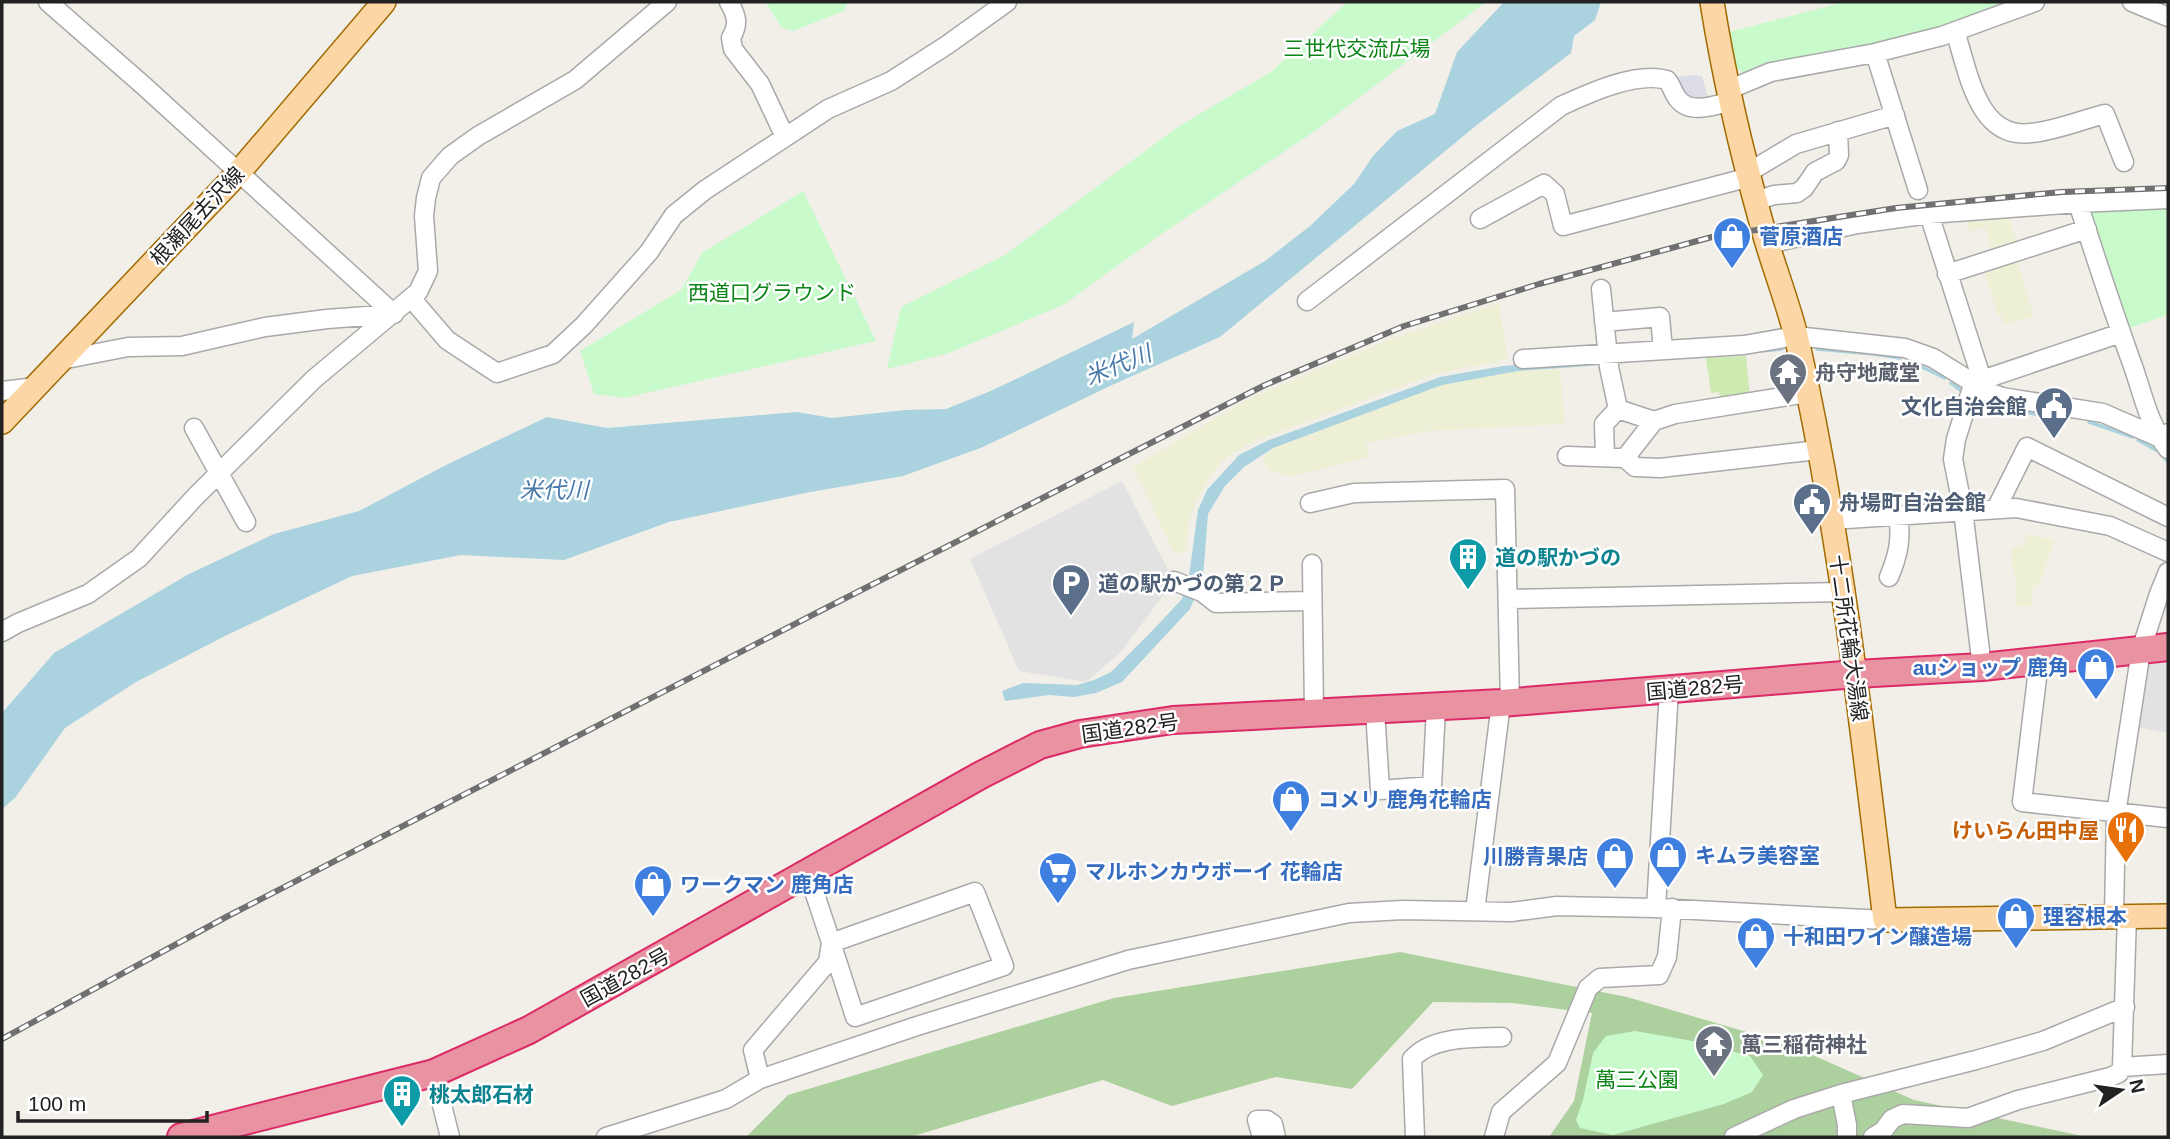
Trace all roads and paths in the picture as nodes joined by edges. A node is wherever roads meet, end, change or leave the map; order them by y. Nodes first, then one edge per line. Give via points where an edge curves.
1 (47, 2) edge
2 (384, 2) edge
3 (667, 2) edge
4 (729, 2) edge
5 (1007, 2) edge
6 (1712, 2) edge
7 (2035, 2) edge
8 (2132, 2) edge
9 (2168, 17) edge
10 (1955, 31) junction
11 (1875, 53) junction
12 (1730, 95) junction
13 (1895, 115) junction
14 (1838, 131) junction
15 (785, 137) junction
16 (2124, 162) dead end
17 (239, 172) junction
18 (1749, 174) junction
19 (1918, 190) dead end
20 (2168, 200) edge
21 (1756, 201) junction
22 (2078, 203) junction
23 (1929, 214) junction
24 (1480, 219) dead end
25 (2087, 229) junction
26 (1768, 244) junction
27 (1947, 274) junction
28 (1601, 289) dead end
29 (411, 298) junction
30 (1307, 301) dead end
31 (394, 314) junction
32 (1605, 322) junction
33 (2121, 334) junction
34 (1796, 336) junction
35 (1663, 351) junction
36 (1523, 359) dead end
37 (61, 360) junction
38 (1609, 361) junction
39 (1977, 382) junction
40 (36, 387) junction
41 (2, 391) edge
42 (1808, 393) junction
43 (1618, 410) junction
44 (1654, 421) junction
45 (2, 422) edge
46 (194, 428) dead end
47 (2165, 440) edge
48 (1818, 450) junction
49 (1567, 456) dead end
50 (1605, 457) junction
51 (1625, 458) junction
52 (218, 473) junction
53 (1310, 503) dead end
54 (1996, 509) junction
55 (1963, 510) junction
56 (1898, 515) junction
57 (2168, 517) edge
58 (1831, 520) junction
59 (246, 522) dead end
60 (2168, 552) edge
61 (1311, 564) dead end
62 (2168, 572) edge
63 (1889, 577) dead end
64 (1178, 582) dead end
65 (1843, 592) junction
66 (1508, 599) junction
67 (1311, 601) junction
68 (2, 632) edge
69 (2168, 647) edge
70 (2141, 650) junction
71 (2039, 661) junction
72 (1982, 667) junction
73 (1856, 674) junction
74 (1669, 690) junction
75 (1505, 703) junction
76 (1436, 708) junction
77 (1375, 710) junction
78 (1314, 712) junction
79 (2116, 814) junction
80 (2168, 818) edge
81 (808, 873) junction
82 (1664, 908) junction
83 (1475, 911) junction
84 (2120, 916) junction
85 (2168, 916) edge
86 (1885, 920) junction
87 (831, 943) junction
88 (2125, 1007) junction
89 (1502, 1037) dead end
90 (2168, 1064) edge
91 (2122, 1067) junction
92 (434, 1073) junction
93 (760, 1079) junction
94 (1841, 1094) junction
95 (181, 1137) edge
96 (450, 1137) edge
97 (606, 1137) edge
98 (1262, 1137) edge
99 (1276, 1137) edge
100 (1415, 1137) edge
101 (1494, 1137) edge
102 (1734, 1137) edge
103 (1847, 1137) edge
104 (1873, 1137) edge

1 - 17 street
2 - 17 main road, 根瀬尾去沢線
3 - 29 street via 575,80 450,156 431,178 424,216 428,271
4 - 15 street via 737,26 731,38 733,49 761,84
5 - 15 street via 891,81 828,109
6 - 12 main road, 十二所花輪大湯線
7 - 10 street
8 - 9 street
10 - 11 street
10 - 16 street via 1981,107 1992,122 2008,132 2031,134 2105,114
11 - 12 street via 1771,72
11 - 13 street
12 - 18 main road, 十二所花輪大湯線
12 - 30 street via 1706,107 1688,107 1667,80 1654,76 1594,90 1562,106
13 - 14 street
13 - 19 street
14 - 18 street via 1796,144
14 - 21 street via 1836,161 1815,172 1797,193
15 - 29 street via 674,215 649,252 553,354 497,373 447,340
17 - 31 street
17 - 37 main road, 根瀬尾去沢線
18 - 21 main road, 十二所花輪大湯線
18 - 24 street via 1563,226 1555,194 1544,184
20 - 22 street
21 - 26 main road, 十二所花輪大湯線
22 - 23 street
22 - 25 street
23 - 26 street
23 - 27 street
25 - 27 street
25 - 33 street
26 - 34 main road, 十二所花輪大湯線
27 - 39 street
28 - 32 street
29 - 31 street
31 - 37 street via 327,318 182,346 128,347
31 - 52 street via 314,379
32 - 35 street via 1660,317
32 - 38 street
33 - 39 street
33 - 47 street
34 - 35 street
34 - 39 street via 1905,348
34 - 42 main road, 十二所花輪大湯線
35 - 38 street
36 - 38 street
37 - 40 main road, 根瀬尾去沢線
38 - 43 street
39 - 47 street via 2001,397 2103,413
39 - 55 street via 1953,459
40 - 41 street
40 - 45 main road, 根瀬尾去沢線
42 - 44 street
42 - 48 main road, 十二所花輪大湯線
43 - 44 street
43 - 50 street via 1604,424
44 - 51 street
46 - 52 street
48 - 51 street via 1660,468 1635,467
48 - 58 main road, 十二所花輪大湯線
49 - 50 street
50 - 51 street
52 - 59 street
52 - 68 street via 139,558 88,594
53 - 66 street via 1354,493 1505,489
54 - 55 street
54 - 57 street via 2026,447
54 - 60 street via 2016,508 2110,526
55 - 56 street
55 - 72 street
56 - 58 street
56 - 63 street via 1900,543
58 - 65 main road, 十二所花輪大湯線
61 - 67 street
62 - 70 street
64 - 67 street via 1216,603
65 - 66 street
65 - 73 main road, 十二所花輪大湯線
66 - 75 street
67 - 78 street
69 - 70 highway, 国道282号
70 - 71 highway, 国道282号
70 - 79 street
71 - 72 highway, 国道282号
71 - 79 street via 2022,802
72 - 73 highway, 国道282号
73 - 74 highway, 国道282号
73 - 86 main road, 十二所花輪大湯線
74 - 75 highway, 国道282号
74 - 82 street
75 - 76 highway, 国道282号
75 - 83 street
76 - 77 highway, 国道282号
76 - 77 street via 1432,786 1380,789
77 - 78 highway, 国道282号
78 - 81 highway, 国道282号 via 1173,720 1040,745
79 - 80 street
79 - 84 street
81 - 87 street
81 - 92 highway, 国道282号 via 529,1030
82 - 83 street via 1557,906
82 - 86 street
82 - 101 street via 1667,957 1659,975 1600,978 1588,988 1557,1063 1501,1112
83 - 93 street via 1349,913 1128,960
84 - 85 main road
84 - 86 main road
84 - 88 street
87 - 87 street via 855,1017 1004,966 975,892
87 - 93 street via 828,962 753,1051
88 - 91 street
88 - 94 street via 2043,1041
89 - 100 street via 1460,1038 1420,1049 1412,1059
90 - 91 street
91 - 104 street via 2110,1077 1968,1118 1903,1114
92 - 95 highway, 国道282号
92 - 96 street
93 - 97 street via 726,1099
94 - 102 street via 1794,1109
94 - 103 street
98 - 99 street via 1257,1120 1273,1124

